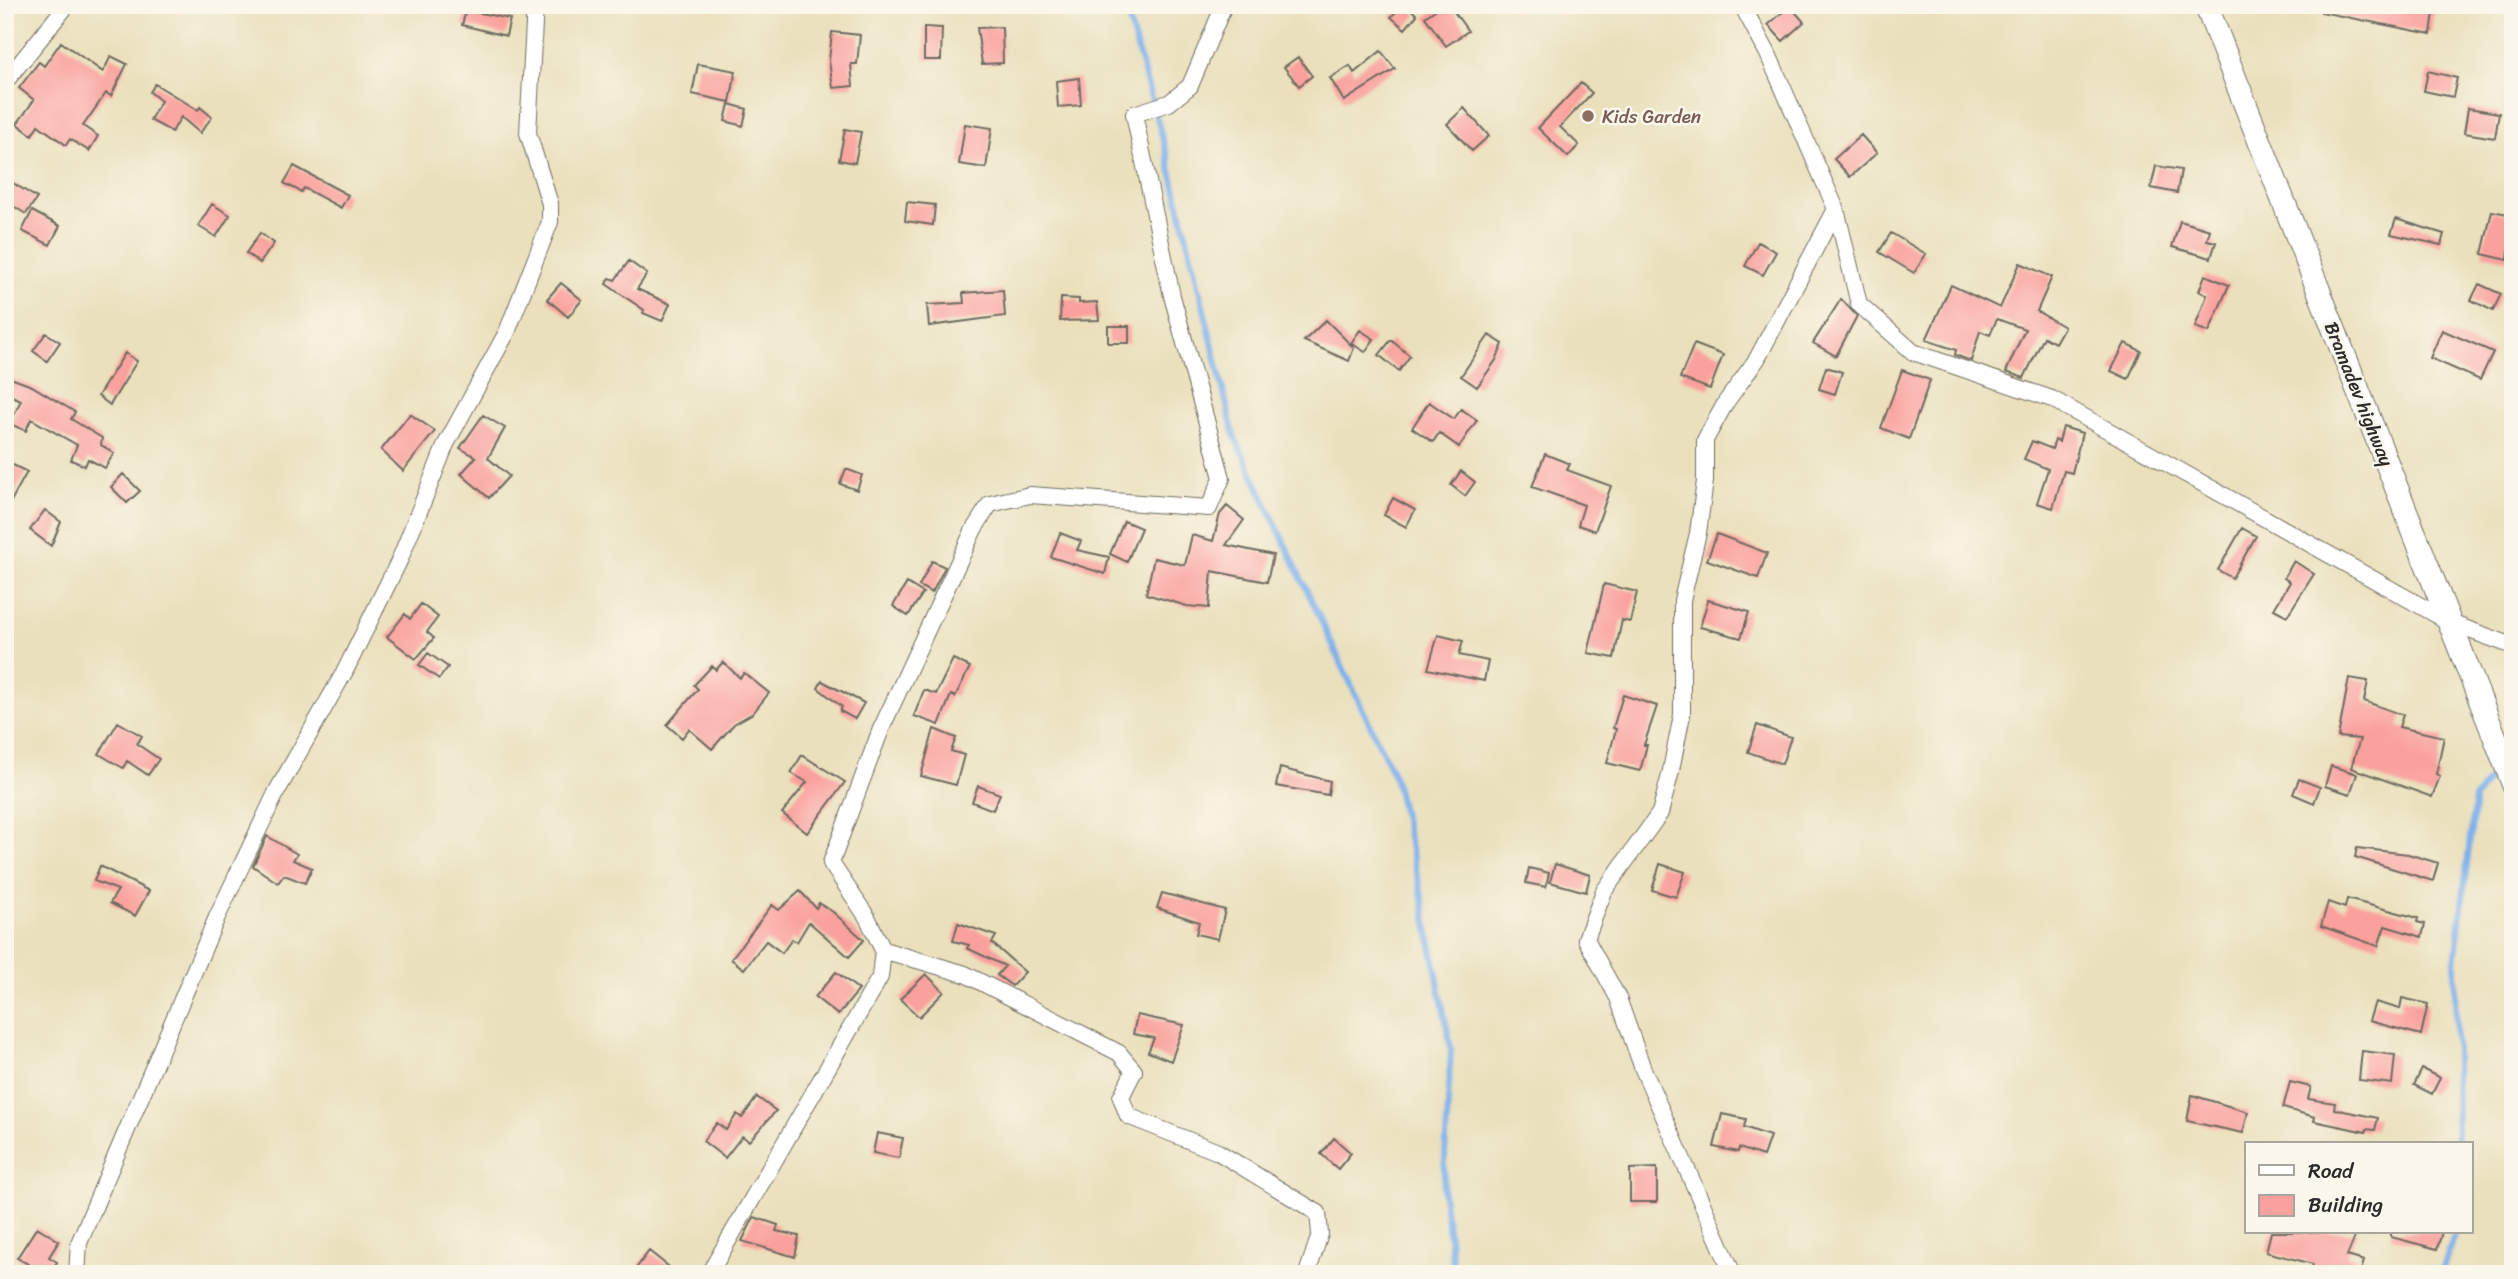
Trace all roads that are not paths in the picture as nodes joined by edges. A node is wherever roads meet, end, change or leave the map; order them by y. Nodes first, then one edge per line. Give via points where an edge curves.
1 (67, 5) edge
2 (535, 5) edge
3 (1224, 5) edge
4 (1742, 5) edge
5 (2206, 5) edge
6 (5, 82) edge
7 (1836, 209) junction
8 (2453, 624) junction
9 (2513, 646) edge
10 (2513, 783) edge
11 (883, 950) junction
12 (77, 1274) edge
13 (709, 1274) edge
14 (1307, 1274) edge
15 (1733, 1274) edge

1 - 6 street
2 - 12 street via 528,133 550,204 550,222 507,332 446,444 400,559 345,671 277,791 217,917 79,1243
3 - 11 street via 1190,86 1169,103 1134,114 1172,296 1222,478 1209,508 1030,495 990,504 881,729 831,863
4 - 7 street via 1769,54
5 - 8 street, Bramadev highway
7 - 8 street via 1859,304 1913,352 2052,399
7 - 15 street via 1757,359 1705,440 1698,533 1682,600 1682,715 1671,775 1660,813 1604,891 1586,939 1618,998 1648,1081
8 - 9 street
8 - 10 street, Bramadev highway
11 - 13 street via 880,977
11 - 14 street via 965,974 1119,1053 1133,1071 1121,1097 1128,1116 1217,1152 1318,1213 1320,1234

